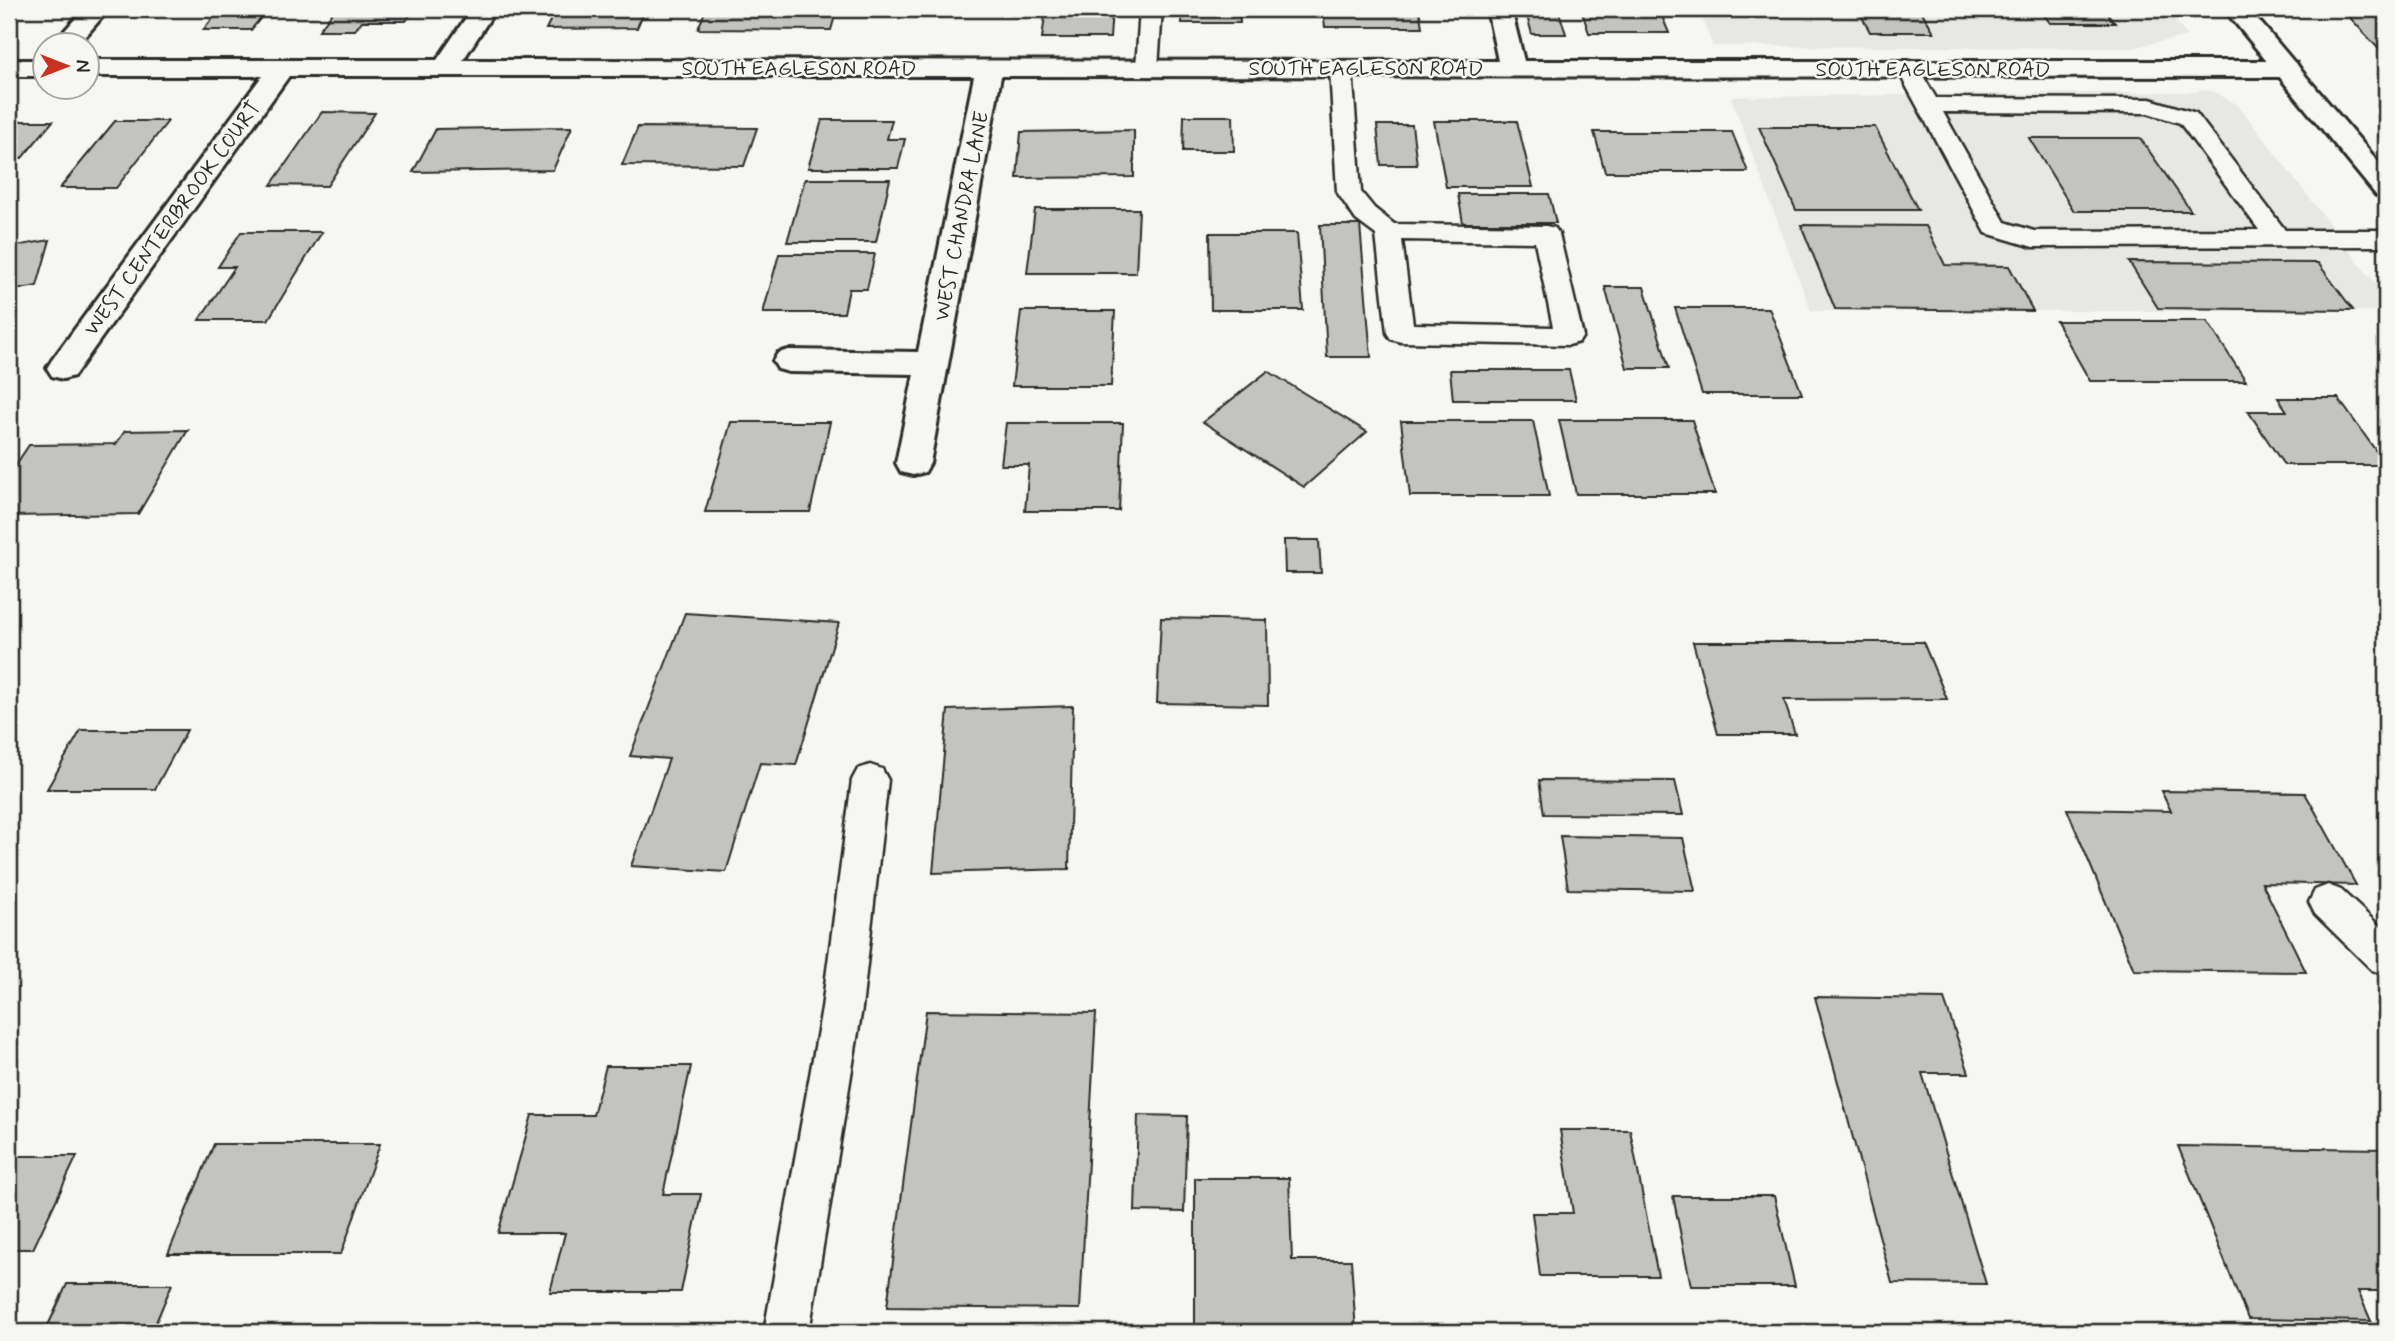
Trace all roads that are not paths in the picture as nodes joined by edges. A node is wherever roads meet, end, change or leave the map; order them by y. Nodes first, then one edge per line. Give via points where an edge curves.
1 (97, 9) edge
2 (484, 9) edge
3 (1151, 9) edge
4 (1499, 9) edge
5 (2236, 9) edge
6 (76, 32) edge
7 (32, 67) edge
8 (9, 68) edge
9 (102, 68) edge
10 (281, 68) junction
11 (445, 68) junction
12 (989, 68) junction
13 (1147, 68) junction
14 (1341, 68) junction
15 (1513, 68) junction
16 (1908, 69) junction
17 (2287, 69) junction
18 (1928, 105) junction
19 (2386, 189) edge
20 (1388, 232) junction
21 (2278, 238) junction
22 (2386, 238) edge
23 (789, 362) dead end
24 (933, 363) junction
25 (63, 368) dead end
26 (914, 463) dead end
27 (870, 779) dead end
28 (2328, 902) dead end
29 (2386, 957) edge
30 (786, 1332) edge

1 - 6 street
2 - 11 street
3 - 13 lane
4 - 15 street
5 - 17 street
7 - 8 street
9 - 10 street, SOUTH EAGLESON ROAD
10 - 11 street, SOUTH EAGLESON ROAD
10 - 25 street, WEST CENTERBROOK COURT
11 - 12 street, SOUTH EAGLESON ROAD
12 - 13 street, SOUTH EAGLESON ROAD
12 - 24 street, WEST CHANDRA LANE
13 - 14 street, SOUTH EAGLESON ROAD
14 - 15 street, SOUTH EAGLESON ROAD
14 - 20 lane via 1349,192 1364,214
15 - 16 street, SOUTH EAGLESON ROAD
16 - 17 street, SOUTH EAGLESON ROAD
16 - 18 lane
17 - 19 street
18 - 21 lane via 2150,106 2188,118
18 - 21 lane via 1996,227 2033,239
20 - 20 lane via 1546,234 1569,336 1401,332
21 - 22 lane
23 - 24 street
24 - 26 street, WEST CHANDRA LANE
27 - 30 lane via 842,1008
28 - 29 lane

